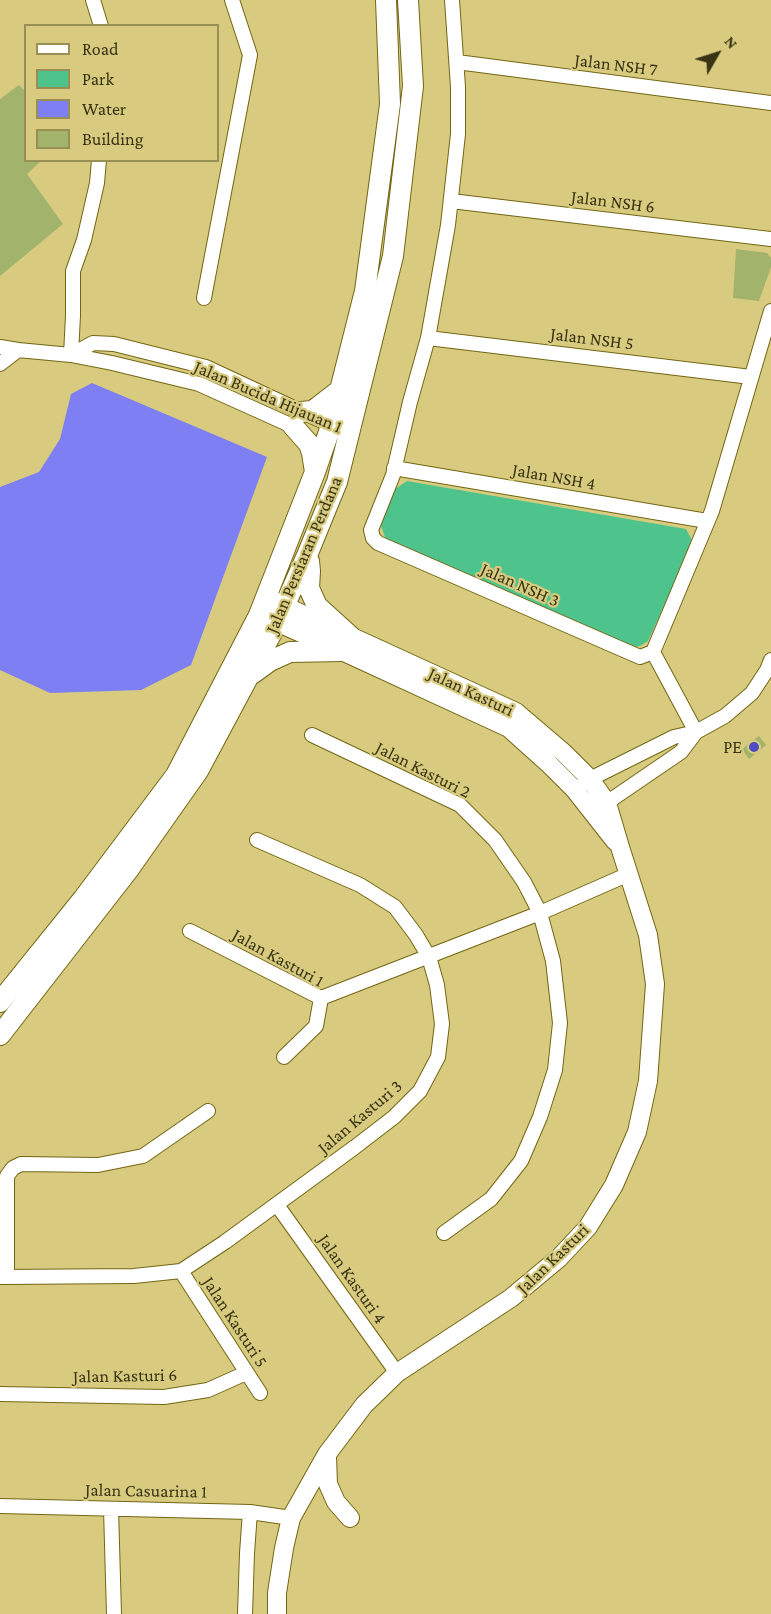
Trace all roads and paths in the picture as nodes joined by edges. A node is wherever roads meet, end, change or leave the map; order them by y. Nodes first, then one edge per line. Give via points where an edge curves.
1 (93, 0) edge
2 (232, 0) edge
3 (386, 0) edge
4 (408, 0) edge
5 (452, 0) edge
6 (100, 24) edge
7 (457, 62) junction
8 (771, 102) edge
9 (99, 162) edge
10 (451, 201) junction
11 (771, 238) edge
12 (204, 298) dead end
13 (771, 311) edge
14 (428, 338) junction
15 (0, 346) edge
16 (18, 350) junction
17 (71, 355) junction
18 (0, 364) edge
19 (752, 377) junction
20 (340, 390) junction
21 (297, 419) junction
22 (338, 438) junction
23 (394, 468) junction
24 (315, 472) junction
25 (707, 521) junction
26 (308, 553) junction
27 (263, 606) junction
28 (281, 615) junction
29 (346, 644) junction
30 (653, 652) junction
31 (771, 660) edge
32 (247, 678) junction
33 (696, 732) junction
34 (312, 735) dead end
35 (590, 779) junction
36 (575, 790) junction
37 (600, 808) junction
38 (257, 840) dead end
39 (629, 874) junction
40 (540, 913) junction
41 (190, 931) dead end
42 (429, 957) junction
43 (321, 998) junction
44 (0, 1002) edge
45 (0, 1035) edge
46 (284, 1057) dead end
47 (207, 1111) dead end
48 (277, 1205) junction
49 (444, 1233) dead end
50 (181, 1271) junction
51 (3, 1277) edge
52 (246, 1373) junction
53 (397, 1373) junction
54 (260, 1393) dead end
55 (0, 1395) edge
56 (327, 1454) junction
57 (0, 1506) edge
58 (111, 1509) junction
59 (250, 1512) junction
60 (291, 1518) junction
61 (351, 1518) dead end
62 (114, 1614) edge
63 (245, 1614) edge
64 (277, 1614) edge

1 - 6 street
2 - 12 street via 250,55
3 - 20 main road, Jalan Persiaran Perdana via 390,104 365,291
4 - 22 main road, Jalan Persiaran Perdana via 412,86 393,256
5 - 7 street
7 - 8 street, Jalan NSH 7
7 - 10 street via 458,134
9 - 17 street via 84,240 73,271
10 - 11 street, Jalan NSH 6
10 - 14 street
13 - 19 street
14 - 19 street, Jalan NSH 5
14 - 23 street
15 - 16 street, Jalan Bucida Hijauan 1
16 - 17 street, Jalan Bucida Hijauan 1
16 - 18 street
17 - 21 street, Jalan Bucida Hijauan 1 via 93,343 114,344 206,367
19 - 25 street
20 - 21 main road
20 - 22 main road, Jalan Persiaran Perdana
21 - 22 street, Jalan Bucida Hijauan 1
21 - 24 main road via 309,444
22 - 24 main road, Jalan Persiaran Perdana
22 - 26 main road, Jalan Persiaran Perdana via 337,482
23 - 25 street, Jalan NSH 4
23 - 30 street, Jalan NSH 3 via 371,530 378,543 640,657
24 - 27 main road, Jalan Persiaran Perdana
25 - 30 street
26 - 28 main road, Jalan Persiaran Perdana
26 - 29 main road via 309,588 317,606
27 - 28 street, Jalan Kasturi
27 - 44 main road, Jalan Persiaran Perdana via 176,775
28 - 29 street, Jalan Kasturi
28 - 32 main road, Jalan Persiaran Perdana
29 - 32 main road via 290,652
29 - 35 street, Jalan Kasturi via 516,712
29 - 36 street, Jalan Kasturi via 509,728
30 - 33 street
31 - 33 street via 752,693 725,716
32 - 45 main road, Jalan Persiaran Perdana via 192,780 129,869
33 - 35 street via 674,737
33 - 37 street via 681,752
34 - 40 street, Jalan Kasturi 2 via 460,804 495,840
35 - 36 street
35 - 37 street, Jalan Kasturi
36 - 37 street, Jalan Kasturi
37 - 39 street, Jalan Kasturi
38 - 42 street, Jalan Kasturi 3 via 360,885 395,908
39 - 40 street
39 - 53 street, Jalan Kasturi via 648,935 655,984 648,1081 637,1132 614,1185 588,1227 559,1258 511,1298
40 - 42 street
40 - 49 street, Jalan Kasturi 2 via 553,961 560,1023 555,1070 520,1161 491,1199
41 - 43 street, Jalan Kasturi 1
42 - 43 street
42 - 48 street, Jalan Kasturi 3 via 442,1024 438,1057 420,1091 394,1117
43 - 46 street, Jalan Kasturi 1 via 316,1026
47 - 51 street via 143,1156 98,1165 21,1164 13,1168 7,1176
48 - 50 street, Jalan Kasturi 3
48 - 53 street, Jalan Kasturi 4
50 - 51 street, Jalan Kasturi 3 via 134,1276
50 - 52 street, Jalan Kasturi 5
52 - 54 street, Jalan Kasturi 5
52 - 55 street, Jalan Kasturi 6 via 208,1390 164,1397
53 - 56 street, Jalan Kasturi via 364,1406
56 - 60 street, Jalan Kasturi
56 - 61 street via 328,1484 336,1502
57 - 58 street, Jalan Casuarina 1
58 - 59 street, Jalan Casuarina 1
58 - 62 street
59 - 60 street, Jalan Casuarina 1
59 - 63 street
60 - 64 street, Jalan Kasturi via 277,1593

